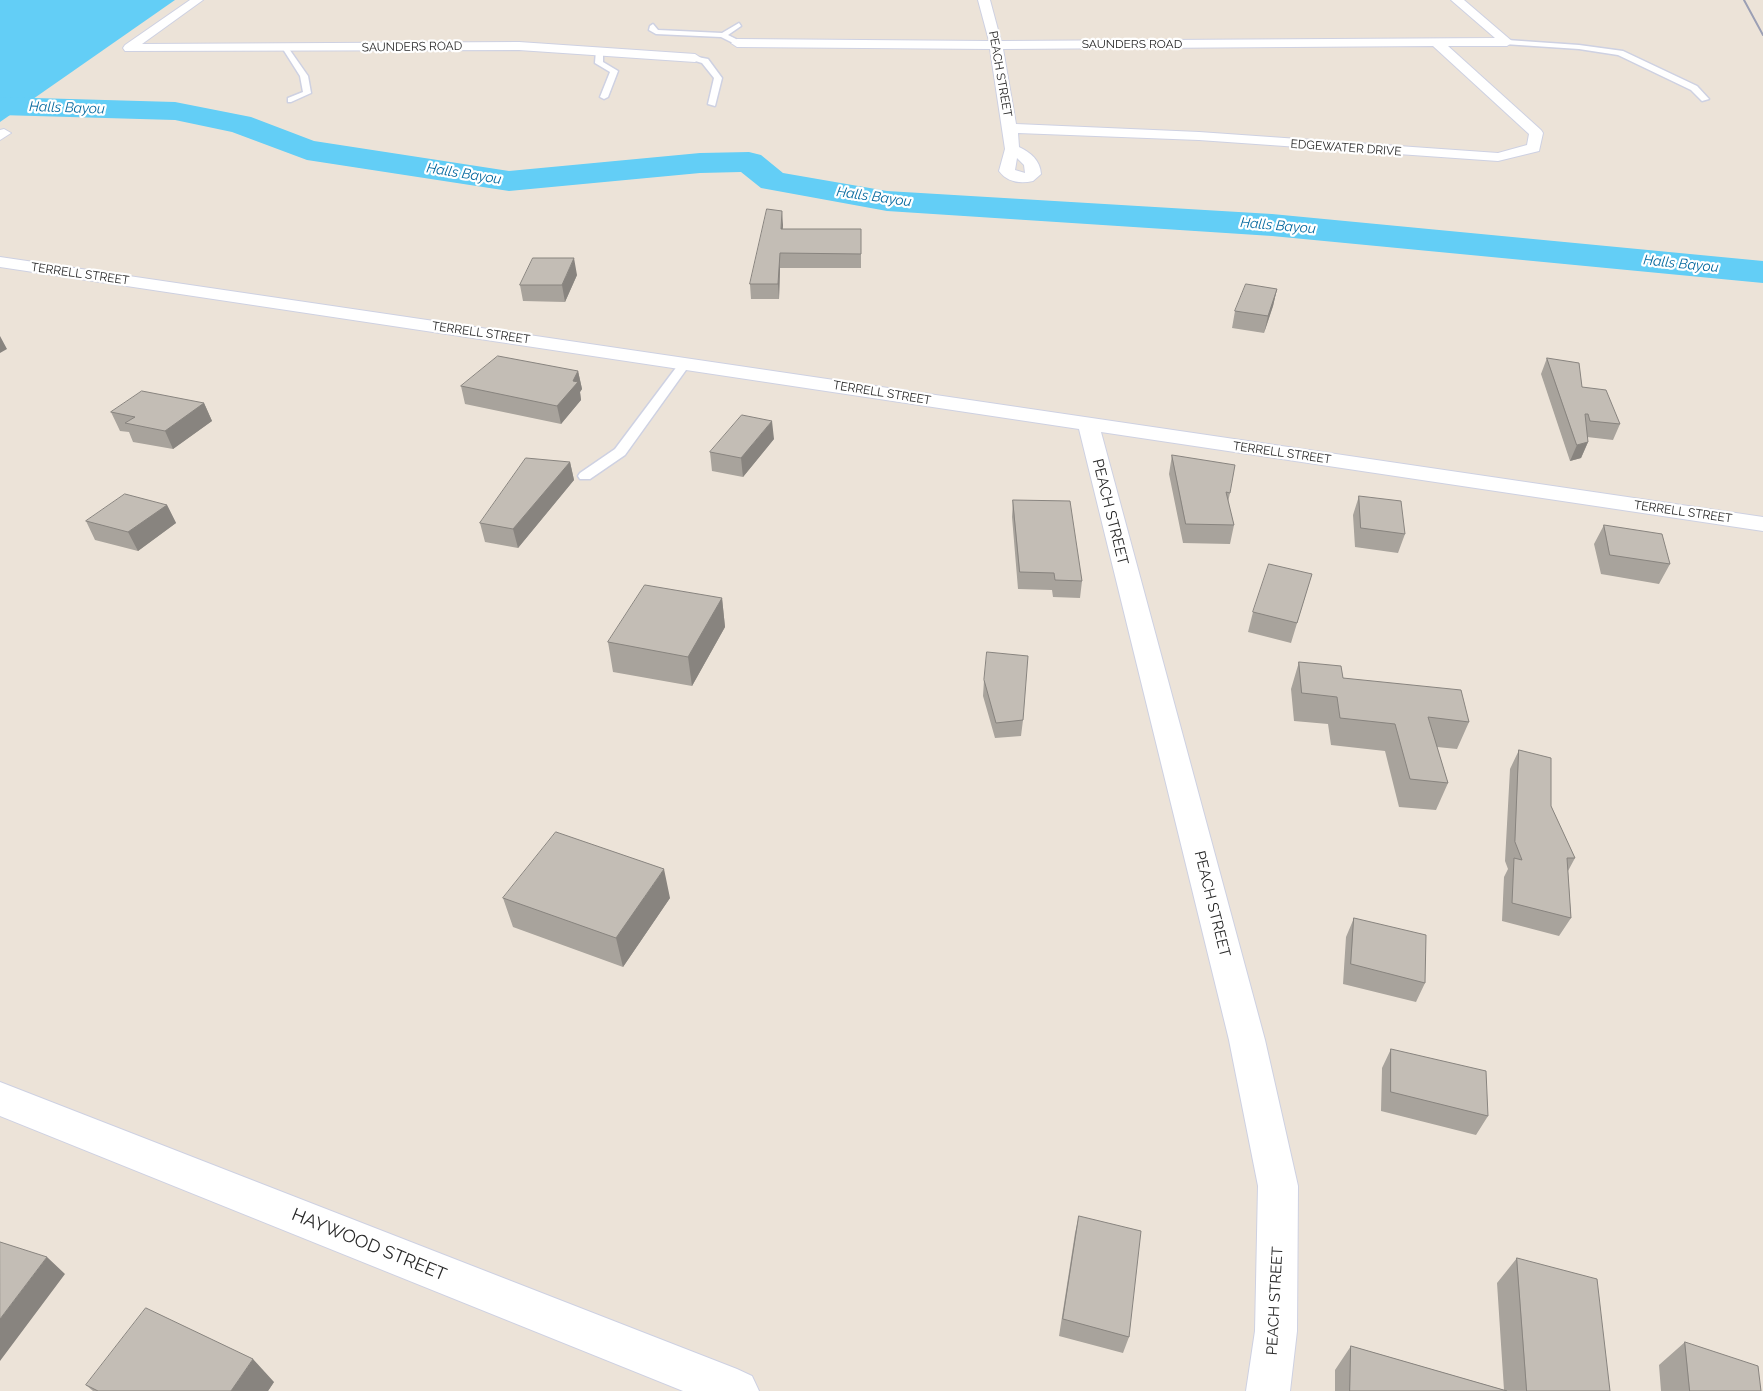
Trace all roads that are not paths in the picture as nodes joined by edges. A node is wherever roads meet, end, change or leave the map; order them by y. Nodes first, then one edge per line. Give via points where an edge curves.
1 (197, 0) edge
2 (984, 0) edge
3 (1457, 0) edge
4 (739, 25) dead end
5 (653, 26) dead end
6 (723, 35) junction
7 (1507, 42) junction
8 (737, 43) joint
9 (1437, 43) junction
10 (996, 44) junction
11 (284, 48) junction
12 (599, 52) junction
13 (695, 58) joint
14 (604, 97) dead end
15 (291, 100) dead end
16 (1705, 100) dead end
17 (712, 104) dead end
18 (1010, 128) junction
19 (1012, 148) dead end
20 (0, 262) edge
21 (685, 363) junction
22 (1088, 424) junction
23 (585, 476) dead end
24 (1763, 524) edge
25 (0, 1099) edge
26 (737, 1391) edge
27 (1268, 1391) edge

1 - 11 street, SAUNDERS ROAD via 129,48
2 - 10 street, PEACH STREET
3 - 7 street
4 - 6 lane
5 - 6 lane via 656,32
6 - 8 lane
7 - 9 street, SAUNDERS ROAD
7 - 16 lane via 1620,53 1694,88
8 - 10 street, SAUNDERS ROAD
9 - 10 street, SAUNDERS ROAD
9 - 18 street, EDGEWATER DRIVE via 1536,133 1534,148 1498,157 1199,136
10 - 18 street, PEACH STREET
11 - 12 street, SAUNDERS ROAD via 519,46
11 - 15 lane via 304,76 307,93
12 - 13 street, SAUNDERS ROAD
12 - 14 lane via 599,63 614,71
13 - 17 lane via 706,61 718,78
18 - 19 street, PEACH STREET
20 - 21 street, TERRELL STREET
21 - 22 street, TERRELL STREET
21 - 23 lane via 620,452
22 - 24 street, TERRELL STREET
22 - 27 street, PEACH STREET via 1244,1031 1278,1186 1276,1331
25 - 26 street, HAYWOOD STREET

